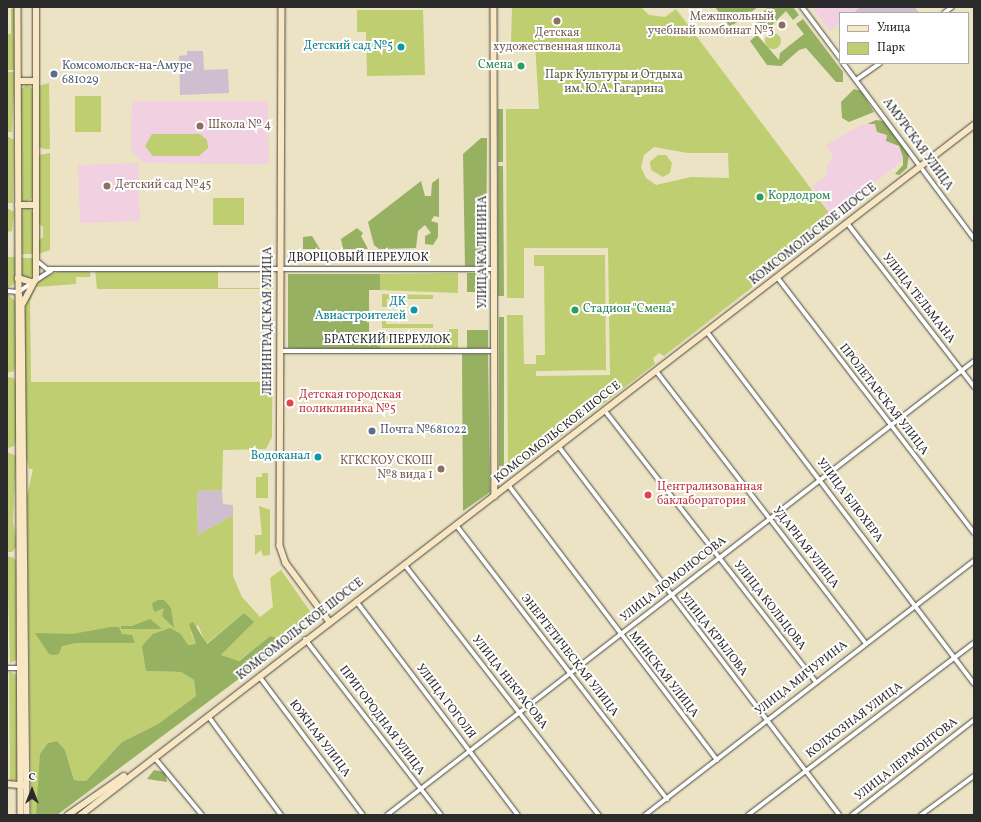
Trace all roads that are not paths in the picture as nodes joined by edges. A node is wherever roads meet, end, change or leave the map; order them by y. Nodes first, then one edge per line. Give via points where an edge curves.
1 (18, 7) edge
2 (36, 7) edge
3 (282, 7) edge
4 (494, 7) edge
5 (802, 7) edge
6 (839, 57) edge
7 (844, 64) edge
8 (879, 64) edge
9 (856, 80) junction
10 (18, 81) junction
11 (36, 81) junction
12 (974, 125) edge
13 (920, 167) junction
14 (18, 205) junction
15 (36, 205) junction
16 (847, 223) junction
17 (974, 239) edge
18 (36, 260) junction
19 (280, 268) junction
20 (54, 269) junction
21 (495, 269) junction
22 (18, 278) junction
23 (777, 278) junction
24 (34, 280) junction
25 (7, 291) edge
26 (18, 292) junction
27 (22, 304) junction
28 (707, 332) junction
29 (280, 351) junction
30 (495, 352) junction
31 (974, 361) edge
32 (656, 371) junction
33 (962, 371) junction
34 (21, 375) junction
35 (974, 387) edge
36 (605, 411) junction
37 (889, 426) junction
38 (559, 447) junction
39 (821, 480) junction
40 (508, 486) junction
41 (495, 496) junction
42 (770, 520) junction
43 (456, 525) junction
44 (974, 533) edge
45 (718, 558) junction
46 (974, 561) edge
47 (404, 564) junction
48 (670, 595) junction
49 (356, 600) junction
50 (916, 605) junction
51 (329, 620) junction
52 (620, 635) junction
53 (305, 639) junction
54 (865, 642) junction
55 (974, 643) edge
56 (955, 657) junction
57 (7, 668) edge
58 (23, 668) junction
59 (570, 674) junction
60 (259, 676) junction
61 (815, 681) junction
62 (974, 684) edge
63 (520, 713) junction
64 (208, 716) junction
65 (766, 720) junction
66 (974, 720) edge
67 (468, 750) junction
68 (154, 756) junction
69 (717, 760) junction
70 (806, 771) junction
71 (974, 776) edge
72 (7, 784) edge
73 (20, 785) junction
74 (27, 785) junction
75 (420, 788) junction
76 (92, 798) junction
77 (667, 799) junction
78 (96, 803) junction
79 (21, 815) edge
80 (27, 815) edge
81 (68, 815) edge
82 (81, 815) edge
83 (202, 815) edge
84 (281, 815) edge
85 (363, 815) edge
86 (386, 815) edge
87 (441, 815) edge
88 (518, 815) edge
89 (599, 815) edge
90 (645, 815) edge
91 (748, 815) edge
92 (839, 815) edge
93 (852, 815) edge
94 (921, 815) edge

1 - 10 main road
2 - 11 main road
3 - 19 main road, ЛЕНИНГРАДСКАЯ УЛИЦА
4 - 21 main road, УЛИЦА КАЛИНИНА
5 - 6 street
7 - 9 street, АМУРСКАЯ УЛИЦА
8 - 9 street
9 - 13 street, АМУРСКАЯ УЛИЦА
10 - 11 main road
10 - 14 main road
11 - 15 main road
12 - 13 main road, КОМСОМОЛЬСКОЕ ШОССЕ
13 - 16 main road, КОМСОМОЛЬСКОЕ ШОССЕ
13 - 17 street, АМУРСКАЯ УЛИЦА
14 - 15 main road
14 - 22 main road
15 - 18 main road
16 - 23 main road, КОМСОМОЛЬСКОЕ ШОССЕ
16 - 33 street, УЛИЦА ТЕЛЬМАНА
18 - 20 street, ДВОРЦОВЫЙ ПЕРЕУЛОК via 42,268
18 - 24 main road
19 - 20 street, ДВОРЦОВЫЙ ПЕРЕУЛОК
19 - 21 street, ДВОРЦОВЫЙ ПЕРЕУЛОК
19 - 29 main road, ЛЕНИНГРАДСКАЯ УЛИЦА
20 - 24 street, ДВОРЦОВЫЙ ПЕРЕУЛОК
21 - 30 main road, УЛИЦА КАЛИНИНА
22 - 24 main road
22 - 26 main road
23 - 28 main road, КОМСОМОЛЬСКОЕ ШОССЕ
23 - 37 street, ПРОЛЕТАРСКАЯ УЛИЦА
24 - 26 street, ДВОРЦОВЫЙ ПЕРЕУЛОК
24 - 27 main road
25 - 26 street
26 - 27 main road
26 - 34 main road
27 - 34 main road
28 - 32 main road, КОМСОМОЛЬСКОЕ ШОССЕ
28 - 39 street, УЛИЦА БЛЮХЕРА
29 - 30 street, БРАТСКИЙ ПЕРЕУЛОК
29 - 51 main road, ЛЕНИНГРАДСКАЯ УЛИЦА via 280,546 286,563
30 - 41 main road, УЛИЦА КАЛИНИНА
31 - 33 street, УЛИЦА ЛОМОНОСОВА
32 - 36 main road, КОМСОМОЛЬСКОЕ ШОССЕ
32 - 42 street, УДАРНАЯ УЛИЦА
33 - 35 street, УЛИЦА ТЕЛЬМАНА
33 - 37 street, УЛИЦА ЛОМОНОСОВА
34 - 58 main road
36 - 38 main road, КОМСОМОЛЬСКОЕ ШОССЕ
36 - 45 street, УЛИЦА КОЛЬЦОВА
37 - 39 street, УЛИЦА ЛОМОНОСОВА
37 - 44 street, ПРОЛЕТАРСКАЯ УЛИЦА
38 - 40 main road, КОМСОМОЛЬСКОЕ ШОССЕ
38 - 48 street, УЛИЦА КРЫЛОВА
39 - 42 street, УЛИЦА ЛОМОНОСОВА
39 - 50 street, УЛИЦА БЛЮХЕРА
40 - 41 main road, КОМСОМОЛЬСКОЕ ШОССЕ
40 - 52 street, МИНСКАЯ УЛИЦА
41 - 43 main road, КОМСОМОЛЬСКОЕ ШОССЕ
42 - 45 street, УЛИЦА ЛОМОНОСОВА
42 - 54 street, УДАРНАЯ УЛИЦА
43 - 47 main road, КОМСОМОЛЬСКОЕ ШОССЕ
43 - 59 street, ЭНЕРГЕТИЧЕСКАЯ УЛИЦА
45 - 48 street, УЛИЦА ЛОМОНОСОВА
45 - 61 street, УЛИЦА КОЛЬЦОВА
46 - 50 street, УЛИЦА МИЧУРИНА
47 - 49 main road, КОМСОМОЛЬСКОЕ ШОССЕ
47 - 63 street, УЛИЦА НЕКРАСОВА
48 - 52 street, УЛИЦА ЛОМОНОСОВА
48 - 65 street, УЛИЦА КРЫЛОВА
49 - 51 main road, КОМСОМОЛЬСКОЕ ШОССЕ
49 - 67 street, УЛИЦА ГОГОЛЯ
50 - 54 street, УЛИЦА МИЧУРИНА
50 - 56 street, УЛИЦА БЛЮХЕРА
51 - 53 main road, КОМСОМОЛЬСКОЕ ШОССЕ
52 - 59 street, УЛИЦА ЛОМОНОСОВА
52 - 69 street, МИНСКАЯ УЛИЦА
53 - 60 main road, КОМСОМОЛЬСКОЕ ШОССЕ
53 - 75 street, ПРИГОРОДНАЯ УЛИЦА
54 - 61 street, УЛИЦА МИЧУРИНА
55 - 56 street, КОЛХОЗНАЯ УЛИЦА
56 - 62 street, УЛИЦА БЛЮХЕРА
56 - 70 street, КОЛХОЗНАЯ УЛИЦА
57 - 58 street
58 - 73 main road
58 - 74 main road
59 - 63 street, УЛИЦА ЛОМОНОСОВА
59 - 77 street, ЭНЕРГЕТИЧЕСКАЯ УЛИЦА
60 - 64 main road, КОМСОМОЛЬСКОЕ ШОССЕ
60 - 85 street, ЮЖНАЯ УЛИЦА
61 - 65 street, УЛИЦА МИЧУРИНА
63 - 67 street, УЛИЦА ЛОМОНОСОВА
63 - 89 street, УЛИЦА НЕКРАСОВА
64 - 68 main road, КОМСОМОЛЬСКОЕ ШОССЕ
64 - 84 street
65 - 69 street, УЛИЦА МИЧУРИНА
65 - 70 street, УЛИЦА КРЫЛОВА
66 - 93 street, УЛИЦА ЛЕРМОНТОВА
67 - 75 street, УЛИЦА ЛОМОНОСОВА
67 - 88 street, УЛИЦА ГОГОЛЯ
68 - 76 main road, КОМСОМОЛЬСКОЕ ШОССЕ
68 - 78 main road, КОМСОМОЛЬСКОЕ ШОССЕ
68 - 83 street
69 - 77 street, УЛИЦА МИЧУРИНА
70 - 91 street, КОЛХОЗНАЯ УЛИЦА
70 - 92 street, УЛИЦА КРЫЛОВА
71 - 94 street
72 - 73 main road
73 - 74 main road
73 - 79 main road
74 - 80 main road
75 - 86 street, УЛИЦА ЛОМОНОСОВА
75 - 87 street, ПРИГОРОДНАЯ УЛИЦА
76 - 78 main road
76 - 81 main road, КОМСОМОЛЬСКОЕ ШОССЕ
77 - 90 street, УЛИЦА МИЧУРИНА
78 - 82 main road, КОМСОМОЛЬСКОЕ ШОССЕ

